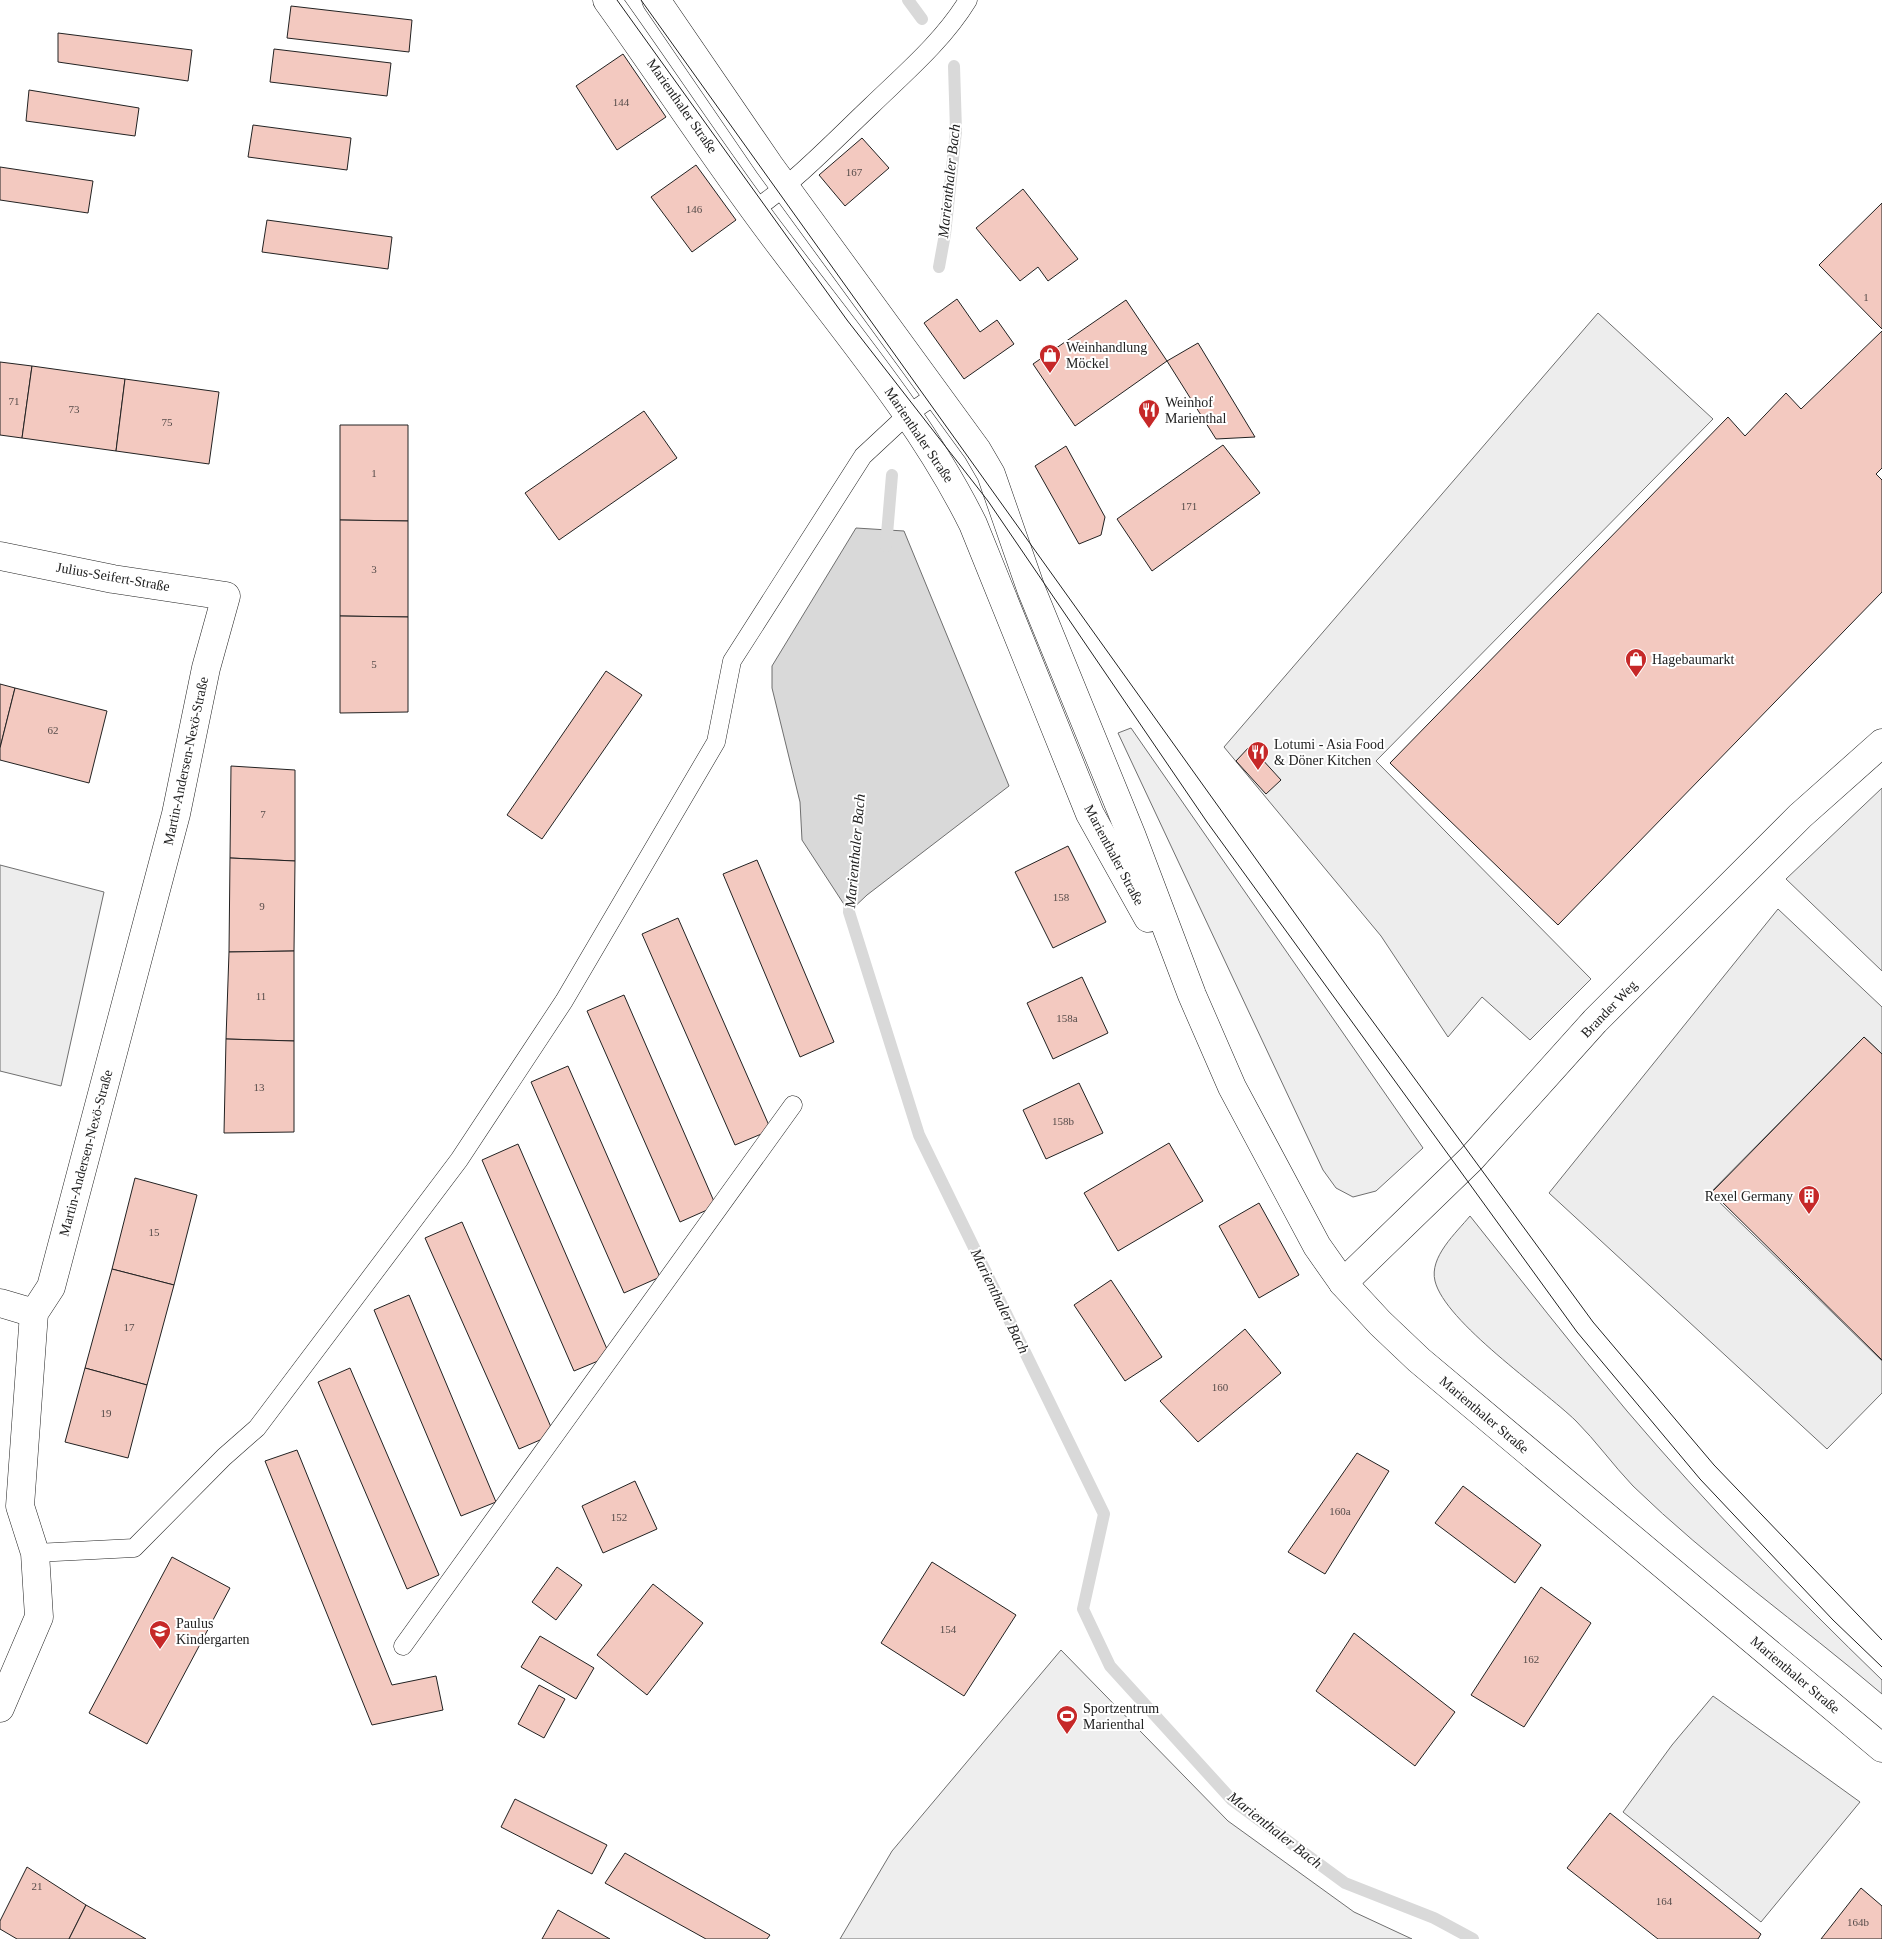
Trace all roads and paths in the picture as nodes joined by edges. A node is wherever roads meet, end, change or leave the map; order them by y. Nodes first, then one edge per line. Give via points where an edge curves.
1 (606, 0) edge
2 (656, 0) edge
3 (968, 0) edge
4 (785, 187) junction
5 (754, 210) junction
6 (937, 394) junction
7 (907, 415) junction
8 (0, 556) edge
9 (226, 596) joint
10 (1882, 743) edge
11 (1192, 995) junction
12 (793, 1105) dead end
13 (1343, 1283) junction
14 (0, 1303) edge
15 (34, 1313) junction
16 (35, 1553) junction
17 (404, 1646) dead end
18 (0, 1708) edge
19 (1882, 1748) edge

1 - 5 main road, Marienthaler Straße
2 - 4 main road, Marienthaler Straße
3 - 4 lane via 954,24 927,52
4 - 5 lane
4 - 6 main road, Marienthaler Straße
5 - 7 main road, Marienthaler Straße
6 - 7 lane
6 - 11 main road, Marienthaler Straße via 991,474 1031,589 1131,834
7 - 11 main road, Marienthaler Straße via 951,479 973,524 1090,814
7 - 16 lane via 863,456 732,661 716,742 510,1086 459,1160 257,1428 224,1456 134,1548
8 - 9 main road, Julius-Seifert-Straße via 113,579
9 - 15 main road, Martin-Andersen-Nexö-Straße via 206,668 176,814 51,1287
10 - 13 main road, Brander Weg via 1800,816 1595,1021 1471,1159
11 - 13 main road, Marienthaler Straße via 1232,1087 1317,1246
12 - 17 lane
13 - 19 main road, Marienthaler Straße via 1419,1360
14 - 15 main road
15 - 16 main road, Martin-Andersen-Nexö-Straße via 20,1506
16 - 18 main road, Martin-Andersen-Nexö-Straße via 39,1617

